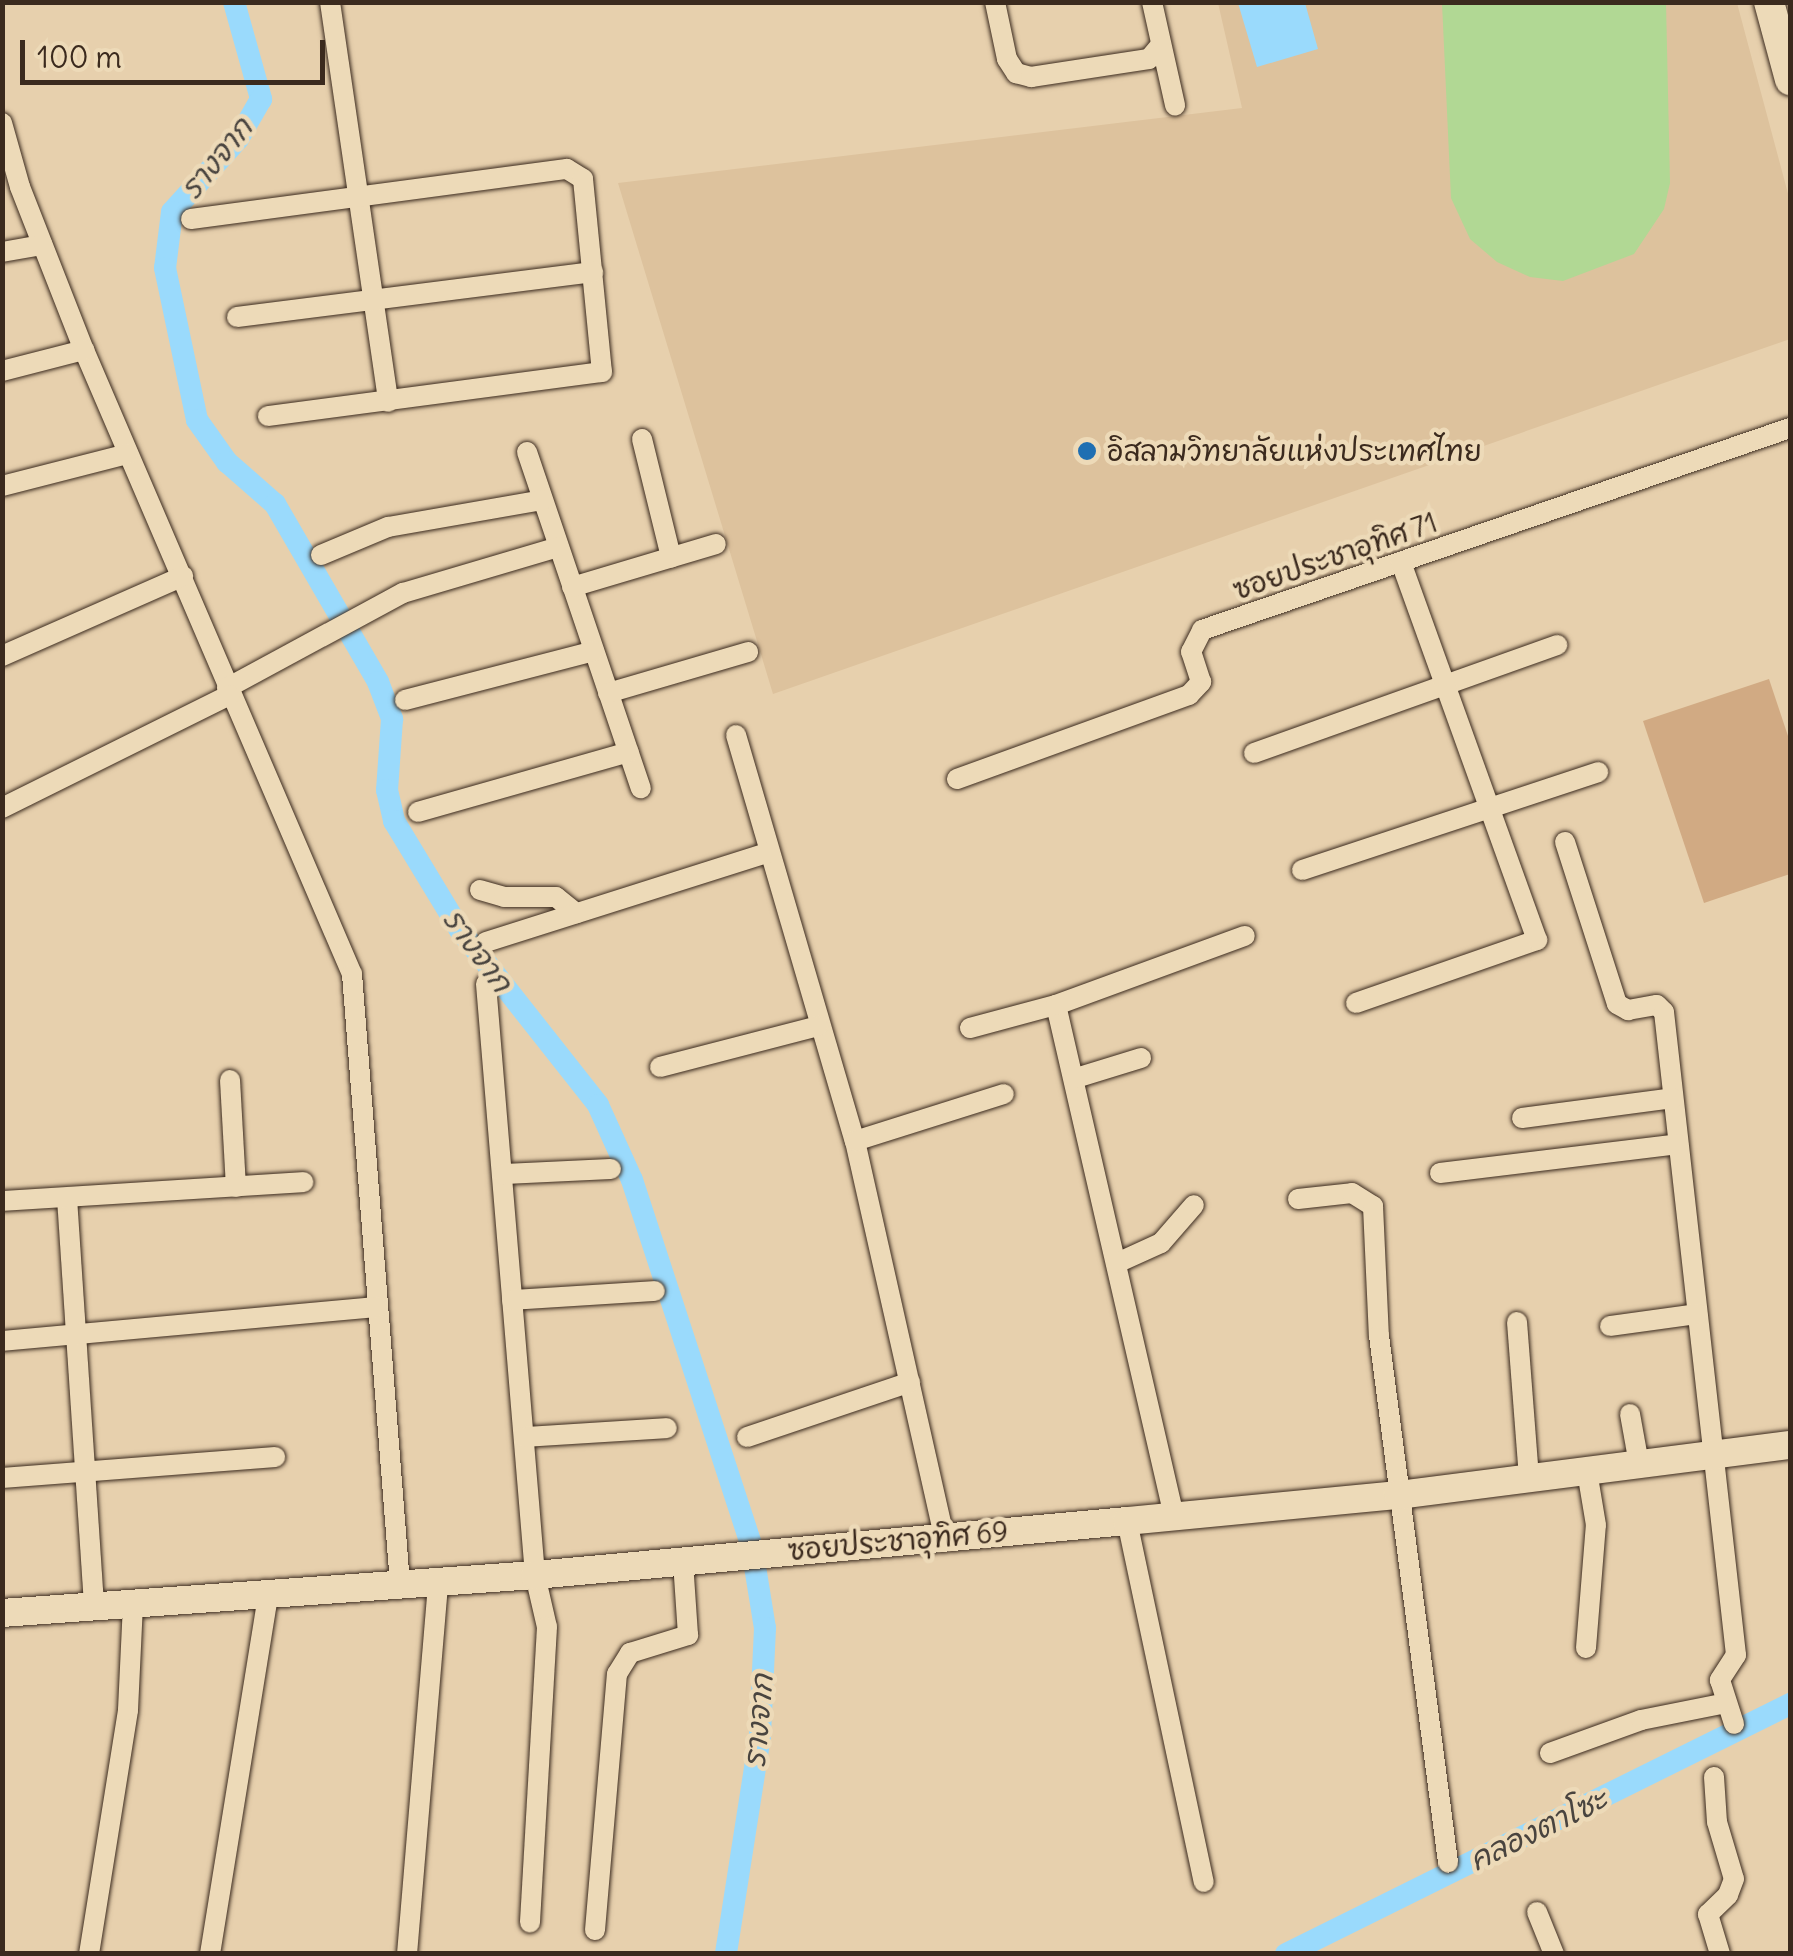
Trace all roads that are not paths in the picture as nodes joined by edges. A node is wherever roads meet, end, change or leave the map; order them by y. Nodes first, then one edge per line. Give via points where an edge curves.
1 (330, 2) edge
2 (995, 2) edge
3 (1152, 2) edge
4 (1769, 2) edge
5 (1160, 46) junction
6 (1790, 80) edge
7 (1175, 106) dead end
8 (2, 124) edge
9 (358, 197) junction
10 (191, 220) dead end
11 (42, 245) junction
12 (2, 252) edge
13 (593, 272) junction
14 (374, 300) junction
15 (237, 317) dead end
16 (84, 350) junction
17 (2, 371) edge
18 (388, 402) junction
19 (268, 416) dead end
20 (1790, 428) edge
21 (642, 438) dead end
22 (527, 452) dead end
23 (128, 454) junction
24 (2, 486) edge
25 (543, 500) junction
26 (716, 544) dead end
27 (558, 547) junction
28 (322, 555) dead end
29 (671, 557) junction
30 (1402, 562) junction
31 (183, 576) junction
32 (572, 586) junction
33 (1557, 645) dead end
34 (594, 650) junction
35 (748, 652) dead end
36 (2, 656) edge
37 (1446, 684) junction
38 (228, 691) junction
39 (608, 693) junction
40 (405, 700) dead end
41 (736, 735) dead end
42 (629, 752) junction
43 (1254, 753) dead end
44 (1598, 772) dead end
45 (958, 779) dead end
46 (640, 788) dead end
47 (2, 808) edge
48 (1490, 808) junction
49 (418, 812) dead end
50 (1565, 842) dead end
51 (769, 852) junction
52 (1302, 870) dead end
53 (480, 890) dead end
54 (576, 914) junction
55 (1244, 936) dead end
56 (486, 942) dead end
57 (486, 984) dead end
58 (1356, 1004) dead end
59 (1056, 1005) junction
60 (818, 1026) junction
61 (970, 1028) dead end
62 (1141, 1058) dead end
63 (660, 1068) dead end
64 (1076, 1078) junction
65 (230, 1080) dead end
66 (1004, 1094) dead end
67 (1674, 1098) junction
68 (1522, 1118) dead end
69 (856, 1141) junction
70 (1678, 1144) junction
71 (611, 1169) dead end
72 (504, 1174) junction
73 (1440, 1174) dead end
74 (303, 1182) dead end
75 (236, 1186) junction
76 (66, 1198) junction
77 (1298, 1199) dead end
78 (2, 1202) edge
79 (1194, 1205) dead end
80 (1117, 1264) junction
81 (655, 1292) dead end
82 (512, 1300) junction
83 (377, 1307) junction
84 (1697, 1314) junction
85 (1517, 1322) dead end
86 (1610, 1326) dead end
87 (75, 1336) junction
88 (2, 1341) edge
89 (910, 1382) junction
90 (1630, 1414) dead end
91 (668, 1428) dead end
92 (525, 1437) junction
93 (747, 1437) dead end
94 (1790, 1445) edge
95 (1715, 1455) junction
96 (275, 1457) dead end
97 (1639, 1464) junction
98 (1587, 1471) junction
99 (84, 1472) junction
100 (2, 1478) edge
101 (1529, 1478) junction
102 (1398, 1495) junction
103 (1174, 1516) junction
104 (1127, 1521) junction
105 (944, 1536) junction
106 (683, 1561) junction
107 (535, 1575) junction
108 (438, 1581) junction
109 (400, 1584) junction
110 (268, 1594) junction
111 (133, 1603) junction
112 (94, 1606) junction
113 (2, 1613) edge
114 (1586, 1648) dead end
115 (1726, 1703) junction
116 (1734, 1724) dead end
117 (1550, 1753) dead end
118 (1714, 1777) dead end
119 (1448, 1862) dead end
120 (1204, 1882) dead end
121 (1537, 1912) dead end
122 (530, 1923) dead end
123 (596, 1930) dead end
124 (89, 1954) edge
125 (210, 1954) edge
126 (407, 1954) edge
127 (1554, 1954) edge
128 (1720, 1954) edge

1 - 9 street
2 - 5 street via 1016,73 1149,59
3 - 5 street
4 - 6 main road
5 - 7 street
8 - 11 street
9 - 10 street
9 - 13 street via 578,172
9 - 14 street
11 - 12 street
11 - 16 street
13 - 14 street
13 - 18 street via 604,364 594,378
14 - 15 street
14 - 18 street
16 - 17 street
16 - 23 street
18 - 19 street
20 - 30 street, ซอยประชาอุทิศ 71
21 - 29 street
22 - 25 street
23 - 24 street
23 - 31 street
25 - 27 street
25 - 28 street via 388,526
26 - 29 street
27 - 32 street
27 - 38 street via 384,604
29 - 32 street
30 - 37 street
30 - 45 street, ซอยประชาอุทิศ 71 via 1202,630 1190,652 1201,682 1189,695
31 - 36 street
31 - 38 street
32 - 34 street
33 - 37 street
34 - 39 street
34 - 40 street
35 - 39 street
37 - 43 street
37 - 48 street
38 - 47 street
38 - 83 street via 352,974
39 - 42 street
41 - 51 street
42 - 46 street
42 - 49 street
44 - 48 street
48 - 52 street
48 - 58 street via 1538,940
50 - 67 street via 1617,1004 1628,1010 1657,1005 1664,1012
51 - 54 street
51 - 60 street
53 - 54 street via 566,899
54 - 56 street
55 - 59 street
57 - 72 street
59 - 61 street
59 - 64 street
60 - 63 street
60 - 69 street
62 - 64 street
64 - 80 street
65 - 75 street
66 - 69 street
67 - 68 street
67 - 70 street
69 - 89 street
70 - 73 street
70 - 84 street
71 - 72 street
72 - 82 street
74 - 75 street
75 - 76 street
76 - 78 street
76 - 87 street
77 - 102 street via 1352,1193 1373,1206 1379,1336
79 - 80 street via 1162,1242
80 - 103 street
81 - 82 street
82 - 92 street
83 - 87 street
83 - 109 street
84 - 86 street
84 - 95 street
85 - 101 street
87 - 88 street
87 - 99 street
89 - 93 street
89 - 105 street
90 - 97 street
91 - 92 street
92 - 107 street
94 - 95 street, ซอยประชาอุทิศ 69
95 - 97 street, ซอยประชาอุทิศ 69
95 - 115 street via 1736,1655 1720,1676
96 - 99 street
97 - 98 street, ซอยประชาอุทิศ 69
98 - 101 street, ซอยประชาอุทิศ 69
98 - 114 street via 1596,1525
99 - 100 street
99 - 112 street
101 - 102 street, ซอยประชาอุทิศ 69
102 - 103 street, ซอยประชาอุทิศ 69
102 - 119 street
103 - 104 street, ซอยประชาอุทิศ 69
104 - 105 street, ซอยประชาอุทิศ 69
104 - 120 street
105 - 106 street, ซอยประชาอุทิศ 69
106 - 107 street, ซอยประชาอุทิศ 69
106 - 123 street via 688,1635 630,1653 617,1674
107 - 108 street, ซอยประชาอุทิศ 69
107 - 122 street via 549,1666
108 - 109 street, ซอยประชาอุทิศ 69
108 - 126 street
109 - 110 street, ซอยประชาอุทิศ 69
110 - 111 street, ซอยประชาอุทิศ 69
110 - 125 street
111 - 112 street, ซอยประชาอุทิศ 69
111 - 124 street via 128,1710
112 - 113 street, ซอยประชาอุทิศ 69
115 - 116 street
115 - 117 street via 1641,1720
118 - 128 street via 1717,1822 1734,1879 1708,1914
121 - 127 street

